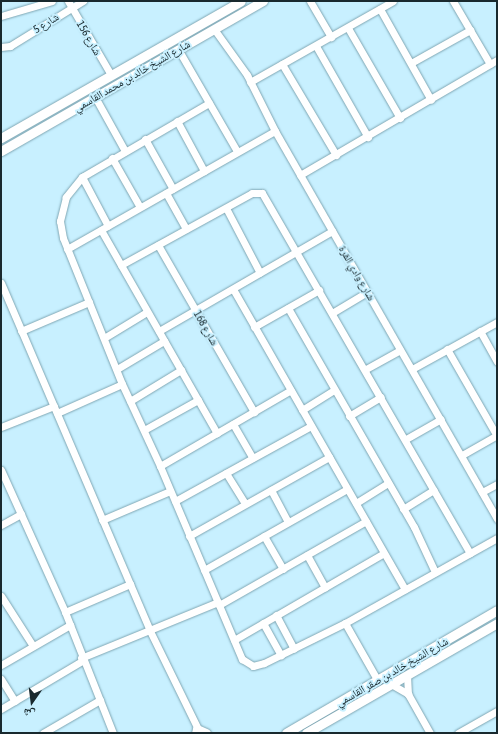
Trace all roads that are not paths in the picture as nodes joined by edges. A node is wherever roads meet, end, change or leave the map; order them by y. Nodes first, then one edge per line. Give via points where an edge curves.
1 (52, 1) edge
2 (83, 1) edge
3 (241, 1) edge
4 (263, 1) edge
5 (310, 1) edge
6 (393, 1) edge
7 (453, 1) edge
8 (70, 4) edge
9 (380, 9) junction
10 (1, 16) edge
11 (348, 28) junction
12 (214, 29) junction
13 (470, 30) junction
14 (331, 37) junction
15 (316, 46) junction
16 (1, 47) edge
17 (178, 49) junction
18 (494, 62) edge
19 (282, 64) junction
20 (411, 64) junction
21 (111, 75) junction
22 (250, 82) junction
23 (95, 97) junction
24 (431, 100) junction
25 (209, 103) junction
26 (400, 118) junction
27 (177, 121) junction
28 (275, 131) junction
29 (368, 137) junction
30 (1, 138) edge
31 (145, 140) junction
32 (1, 151) edge
33 (125, 151) junction
34 (237, 151) junction
35 (336, 155) junction
36 (112, 158) junction
37 (204, 171) junction
38 (300, 175) junction
39 (82, 177) junction
40 (173, 189) junction
41 (166, 193) junction
42 (140, 208) junction
43 (226, 208) junction
44 (108, 226) junction
45 (186, 229) junction
46 (101, 230) junction
47 (332, 231) junction
48 (158, 245) junction
49 (67, 249) junction
50 (298, 252) junction
51 (121, 265) junction
52 (260, 273) junction
53 (1, 283) edge
54 (232, 289) junction
55 (319, 290) junction
56 (367, 292) junction
57 (89, 302) junction
58 (288, 308) junction
59 (195, 310) junction
60 (147, 312) junction
61 (332, 313) junction
62 (497, 322) edge
63 (254, 327) junction
64 (21, 331) junction
65 (159, 331) junction
66 (480, 331) junction
67 (104, 338) junction
68 (164, 341) junction
69 (447, 349) junction
70 (400, 350) junction
71 (497, 362) edge
72 (117, 369) junction
73 (366, 369) junction
74 (412, 369) junction
75 (181, 370) junction
76 (122, 384) junction
77 (291, 390) junction
78 (334, 390) junction
79 (381, 397) junction
80 (198, 400) junction
81 (130, 401) junction
82 (55, 409) junction
83 (302, 410) junction
84 (254, 412) junction
85 (349, 416) junction
86 (441, 419) junction
87 (233, 424) junction
88 (311, 426) junction
89 (1, 427) edge
90 (144, 430) junction
91 (216, 433) junction
92 (497, 436) edge
93 (406, 439) junction
94 (462, 455) junction
95 (329, 457) junction
96 (253, 458) junction
97 (160, 466) junction
98 (1, 470) edge
99 (226, 473) junction
100 (388, 483) junction
101 (497, 484) edge
102 (347, 488) junction
103 (271, 490) junction
104 (433, 490) junction
105 (170, 491) junction
106 (482, 492) junction
107 (175, 501) junction
108 (356, 503) junction
109 (245, 504) junction
110 (403, 509) junction
111 (21, 514) junction
112 (497, 519) edge
113 (102, 520) junction
114 (366, 521) junction
115 (288, 522) junction
116 (1, 525) edge
117 (189, 536) junction
118 (264, 536) junction
119 (497, 538) edge
120 (384, 552) junction
121 (470, 553) junction
122 (307, 555) junction
123 (283, 568) junction
124 (204, 570) junction
125 (435, 572) junction
126 (130, 584) junction
127 (325, 587) junction
128 (405, 589) junction
129 (1, 597) edge
130 (219, 604) junction
131 (497, 610) edge
132 (65, 612) junction
133 (276, 615) junction
134 (497, 615) edge
135 (497, 622) edge
136 (263, 623) junction
137 (345, 623) junction
138 (70, 625) junction
139 (150, 631) junction
140 (234, 640) junction
141 (33, 646) junction
142 (294, 649) junction
143 (281, 655) junction
144 (82, 660) junction
145 (1, 665) edge
146 (407, 675) junction
147 (1, 679) edge
148 (378, 681) junction
149 (391, 684) junction
150 (408, 694) junction
151 (100, 700) junction
152 (15, 701) junction
153 (1, 709) edge
154 (496, 714) edge
155 (198, 732) edge
156 (43, 733) edge
157 (113, 733) edge
158 (206, 733) edge
159 (286, 733) edge
160 (306, 733) edge
161 (430, 733) edge
162 (458, 733) edge

1 - 10 street
2 - 8 street, شارع 5
3 - 21 main road, شارع الشيخ خالد بن محمد القاسمي
4 - 12 main road, شارع الشيخ خالد بن محمد القاسمي
5 - 14 street
6 - 9 street
7 - 13 street
8 - 16 street, شارع 5 via 10,46
8 - 21 street, شارع 156
9 - 11 street
9 - 20 street
11 - 14 street
11 - 26 street
12 - 17 main road, شارع الشيخ خالد بن محمد القاسمي
12 - 22 street, شارع وادي القرة
13 - 18 street
13 - 20 street
14 - 15 street
15 - 19 street
15 - 29 street
17 - 23 main road, شارع الشيخ خالد بن محمد القاسمي
17 - 25 street
18 - 24 street
19 - 22 street
19 - 35 street
20 - 24 street
21 - 30 main road, شارع الشيخ خالد بن محمد القاسمي
22 - 28 street, شارع وادي القرة
23 - 32 main road, شارع الشيخ خالد بن محمد القاسمي
23 - 33 street
24 - 26 street
25 - 27 street
25 - 34 street
26 - 29 street
27 - 31 street
27 - 37 street
28 - 34 street
28 - 38 street, شارع وادي القرة
29 - 35 street
31 - 33 street
31 - 40 street
33 - 36 street
34 - 37 street
35 - 38 street
36 - 39 street
36 - 42 street
37 - 40 street
38 - 47 street, شارع وادي القرة
39 - 44 street
39 - 49 street via 66,197 61,213 61,230
40 - 41 street
41 - 42 street
41 - 45 street
42 - 44 street
43 - 45 street
43 - 50 street via 252,192 262,193
43 - 52 street
44 - 46 street
45 - 48 street
46 - 49 street
46 - 51 street
47 - 50 street
47 - 56 street, شارع وادي القرة
48 - 51 street
48 - 59 street, شارع 168
49 - 57 street
50 - 52 street
50 - 55 street
51 - 60 street
52 - 54 street
53 - 64 street
54 - 59 street
54 - 63 street
55 - 58 street
55 - 61 street
56 - 61 street
56 - 70 street, شارع وادي القرة
57 - 64 street
57 - 67 street
58 - 63 street
58 - 78 street
59 - 65 street
59 - 84 street, شارع 168
60 - 65 street
60 - 67 street
61 - 73 street
62 - 66 street
63 - 77 street
64 - 82 street
65 - 68 street
66 - 69 street
66 - 71 street
67 - 72 street
68 - 72 street
68 - 75 street
69 - 74 street
69 - 92 street
70 - 73 street
70 - 74 street, شارع وادي القرة
72 - 76 street
73 - 79 street
74 - 86 street, شارع وادي القرة
75 - 80 street
75 - 81 street
76 - 81 street
76 - 82 street
77 - 83 street
77 - 84 street
78 - 83 street
78 - 85 street
79 - 85 street
79 - 93 street
80 - 90 street
80 - 91 street
81 - 90 street
82 - 89 street
82 - 113 street
83 - 88 street
84 - 87 street
85 - 100 street
86 - 93 street
86 - 94 street, شارع وادي القرة
87 - 91 street
87 - 96 street
88 - 95 street
88 - 96 street
90 - 97 street
91 - 97 street
92 - 94 street
93 - 104 street
94 - 106 street, شارع وادي القرة
95 - 102 street
95 - 103 street
96 - 99 street
97 - 105 street
98 - 111 street
99 - 107 street
99 - 109 street
100 - 108 street
100 - 110 street
101 - 106 street
102 - 108 street
102 - 115 street
103 - 109 street
103 - 115 street
104 - 110 street
104 - 121 street
105 - 107 street
105 - 113 street
106 - 112 street, شارع وادي القرة
107 - 117 street
108 - 114 street
109 - 117 street
110 - 125 street
111 - 116 street
111 - 132 street
113 - 126 street
114 - 120 street
114 - 122 street
115 - 118 street
117 - 124 street
118 - 123 street
118 - 124 street
119 - 121 street
120 - 127 street
120 - 128 street
121 - 125 street
122 - 123 street
122 - 127 street
123 - 130 street
124 - 130 street
125 - 128 street
126 - 132 street
126 - 139 street
127 - 133 street
128 - 137 street
129 - 141 street
130 - 139 street
130 - 140 street
131 - 148 main road, شارع الشيخ خالد بن صقر القاسمي
132 - 138 street
133 - 136 street
133 - 142 street
134 - 135 main road via 492,619
135 - 146 main road, شارع الشيخ خالد بن صقر القاسمي
136 - 140 street
136 - 143 street
137 - 142 street
137 - 148 street
138 - 141 street
138 - 144 street
139 - 144 street
139 - 155 street
140 - 143 street via 242,659 249,665 261,665
141 - 145 street
142 - 143 street
144 - 151 street
144 - 152 street
146 - 149 main road, شارع الشيخ خالد بن صقر القاسمي
146 - 150 street
147 - 152 street
148 - 159 main road, شارع الشيخ خالد بن صقر القاسمي
149 - 150 street
149 - 160 main road, شارع الشيخ خالد بن صقر القاسمي
150 - 161 street
151 - 156 street
151 - 157 street
152 - 153 street
154 - 162 street
155 - 158 main road

